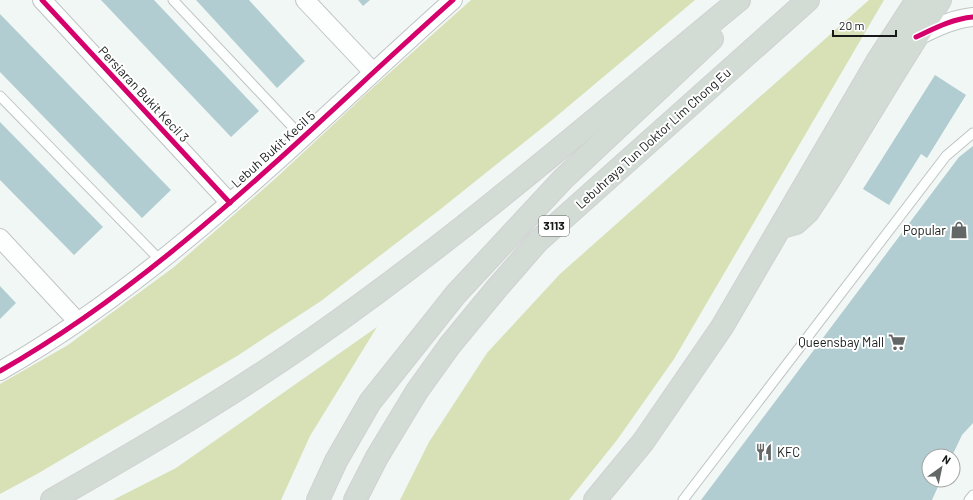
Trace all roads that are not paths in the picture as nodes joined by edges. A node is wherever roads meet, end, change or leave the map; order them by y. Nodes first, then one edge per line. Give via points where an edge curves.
1 (42, 0) edge
2 (173, 0) edge
3 (306, 0) edge
4 (739, 0) edge
5 (754, 0) edge
6 (808, 0) edge
7 (917, 0) edge
8 (940, 0) edge
9 (444, 3) edge
10 (973, 16) edge
11 (916, 37) junction
12 (373, 72) junction
13 (0, 96) edge
14 (973, 133) edge
15 (302, 138) junction
16 (230, 203) junction
17 (782, 227) junction
18 (0, 238) edge
19 (160, 260) junction
20 (78, 322) junction
21 (0, 371) edge
22 (973, 495) edge
23 (52, 500) edge
24 (318, 500) edge
25 (355, 500) edge
26 (595, 500) edge
27 (683, 500) edge
28 (969, 500) edge

1 - 16 street, Persiaran Bukit Kecil 3
2 - 15 lane
3 - 12 street
4 - 23 highway via 473,219 314,338 216,403
5 - 24 highway, 3113 via 563,179 456,294 370,402 336,461
6 - 25 highway, Lebuhraya Tun Doktor Lim Chong Eu / 3113 via 538,241 450,345 416,391
7 - 17 highway via 878,60
8 - 11 highway
9 - 12 street, Lebuh Bukit Kecil 5
10 - 11 street via 946,23
11 - 17 highway via 808,212 796,223
12 - 15 street, Lebuh Bukit Kecil 5
13 - 19 lane
14 - 27 lane via 946,156
15 - 16 street, Lebuh Bukit Kecil 5
16 - 19 street, Lebuh Bukit Kecil 5
17 - 26 highway via 722,327 643,442
18 - 20 street
19 - 20 street, Lebuh Bukit Kecil 5
20 - 21 street, Lebuh Bukit Kecil 5
22 - 28 lane

